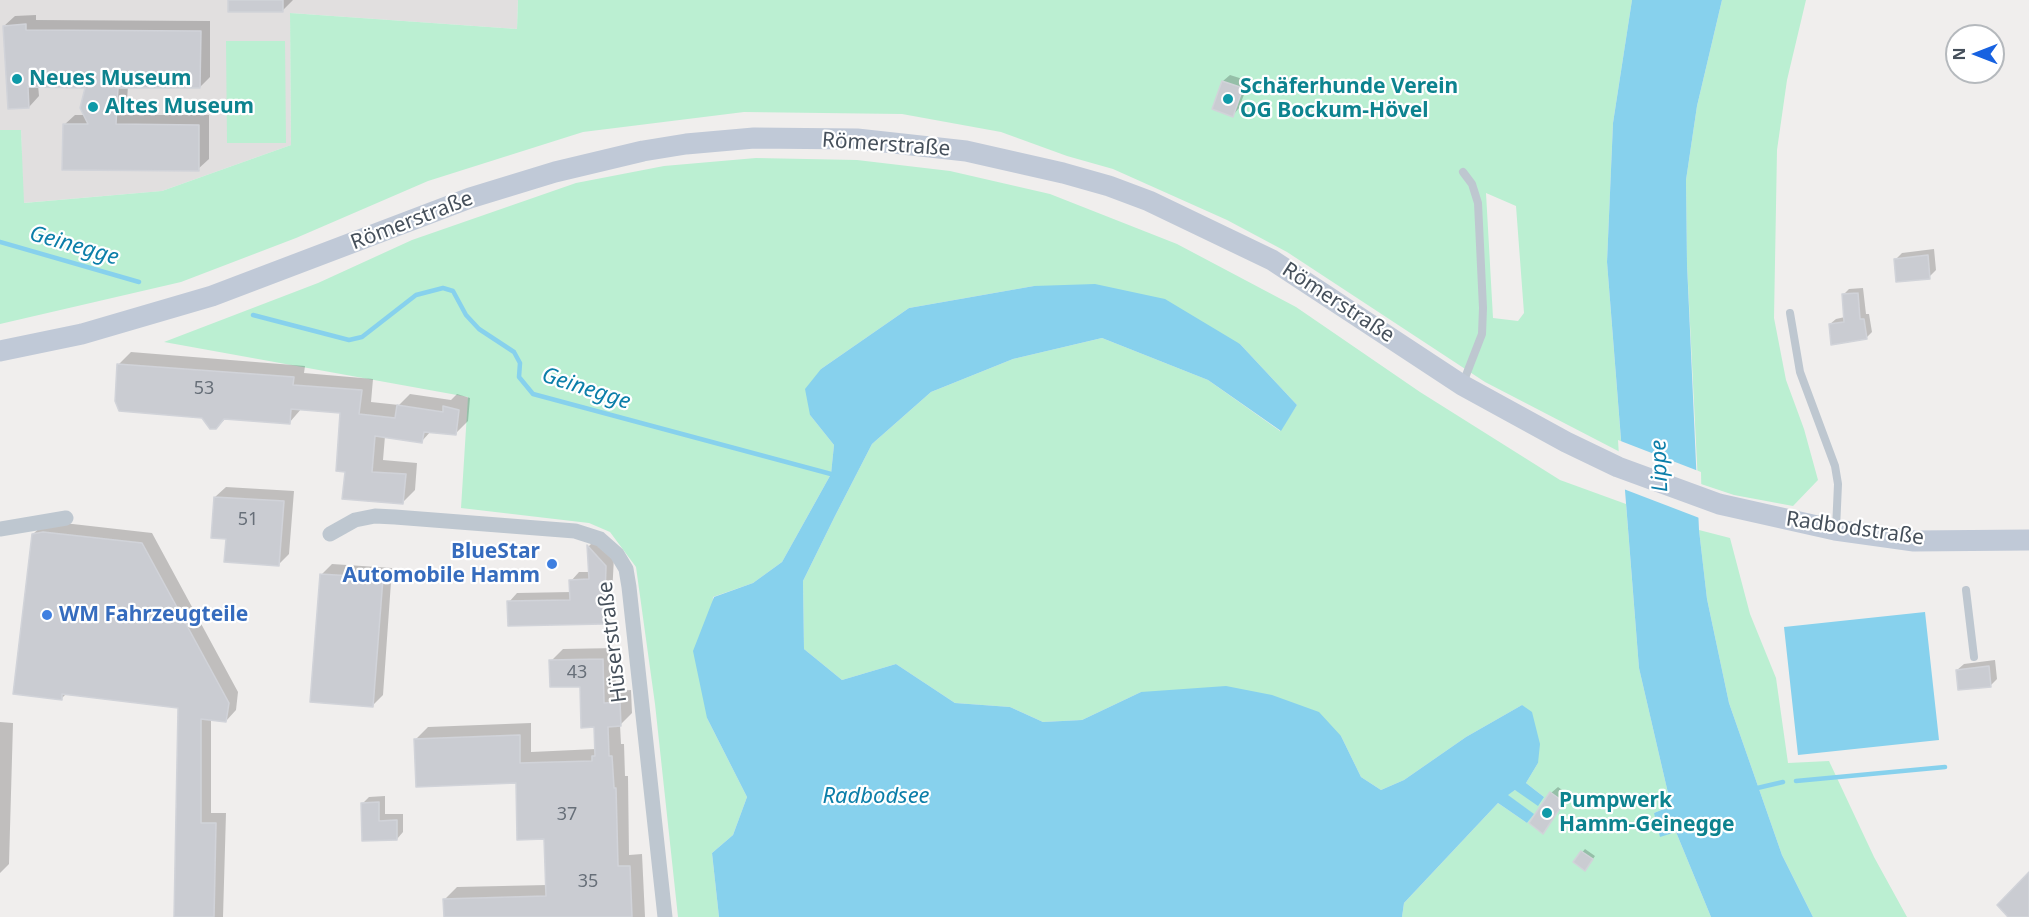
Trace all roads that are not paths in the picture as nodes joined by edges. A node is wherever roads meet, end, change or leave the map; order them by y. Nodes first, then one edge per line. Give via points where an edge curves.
1 (1463, 172) dead end
2 (1790, 313) dead end
3 (0, 351) edge
4 (1462, 385) junction
5 (1719, 504) joint
6 (66, 518) dead end
7 (0, 529) edge
8 (1835, 530) junction
9 (330, 534) dead end
10 (2029, 540) edge
11 (1966, 590) dead end
12 (1974, 657) dead end
13 (665, 917) edge

1 - 4 lane via 1478,203 1483,308 1482,334
2 - 8 lane via 1800,372 1835,466
3 - 4 main road, Römerstraße via 82,334 212,296 470,198 555,172 686,144 754,138 858,139 966,151 1064,173 1149,201 1272,260
4 - 5 main road, Römerstraße via 1618,467
5 - 8 main road, Radbodstraße
6 - 7 street
8 - 10 main road, Radbodstraße via 1914,541
9 - 13 street, Hüserstraße via 355,520 395,517 575,531 600,539 617,554 630,587
11 - 12 lane

